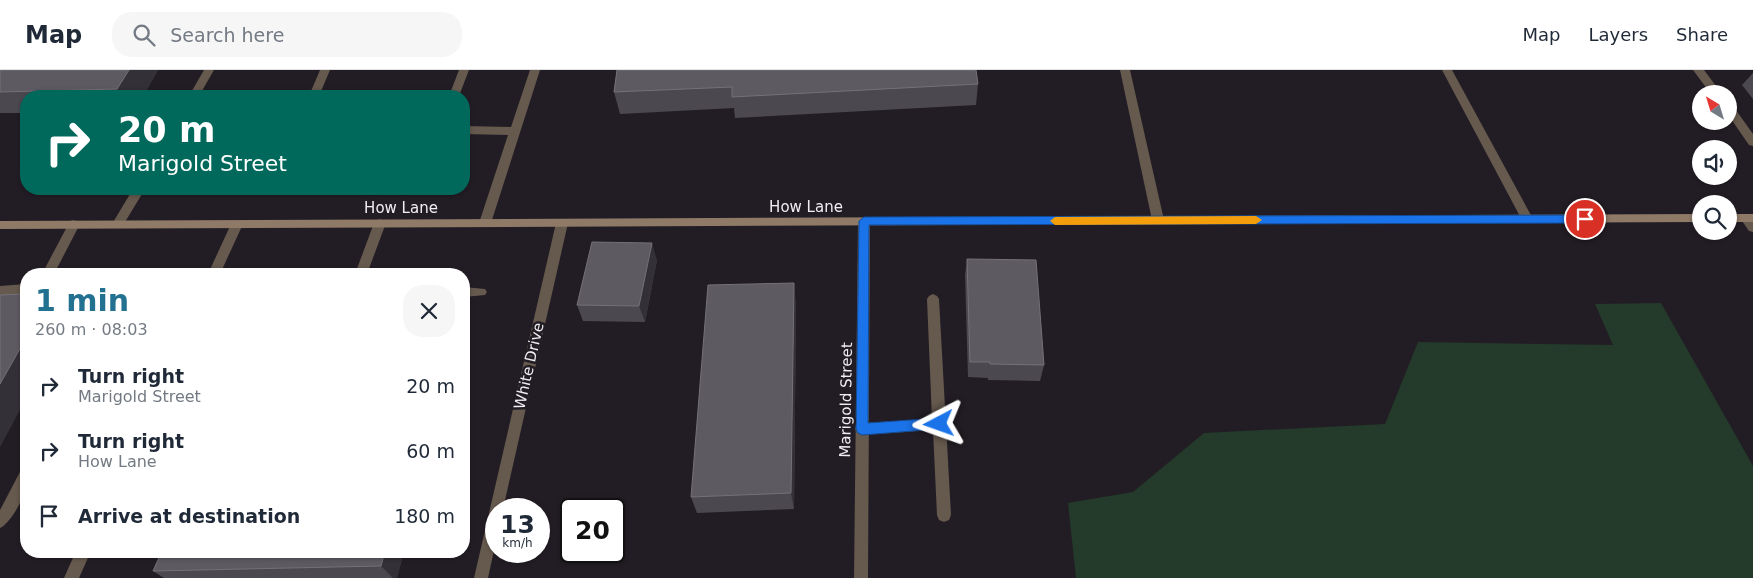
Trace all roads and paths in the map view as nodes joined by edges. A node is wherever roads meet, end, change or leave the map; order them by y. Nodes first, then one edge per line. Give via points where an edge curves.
1 (209, 70) edge
2 (325, 70) edge
3 (464, 70) edge
4 (535, 70) edge
5 (1125, 70) edge
6 (1447, 70) edge
7 (1698, 70) edge
8 (1710, 85) edge
9 (197, 90) edge
10 (317, 90) edge
11 (456, 90) edge
12 (1738, 121) edge
13 (470, 130) edge
14 (516, 131) junction
15 (1753, 142) edge
16 (135, 195) edge
17 (1692, 218) edge
18 (1527, 219) junction
19 (1737, 219) edge
20 (1158, 220) junction
21 (864, 221) junction
22 (1751, 221) edge
23 (562, 222) junction
24 (380, 223) junction
25 (486, 223) junction
26 (0, 224) edge
27 (74, 224) junction
28 (118, 224) junction
29 (237, 224) junction
30 (51, 268) edge
31 (217, 268) edge
32 (363, 268) edge
33 (20, 289) edge
34 (0, 290) edge
35 (470, 292) edge
36 (481, 292) dead end
37 (933, 299) dead end
38 (939, 424) junction
39 (862, 429) junction
40 (20, 486) edge
41 (499, 498) edge
42 (944, 515) dead end
43 (0, 521) edge
44 (81, 558) edge
45 (485, 560) edge
46 (71, 578) edge
47 (481, 578) edge
48 (861, 578) edge

1 - 9 street
2 - 10 street
3 - 11 street
4 - 14 street
5 - 20 street
6 - 18 street
7 - 8 street
12 - 15 street
13 - 14 street
14 - 25 street
16 - 28 street
17 - 18 main road, How Lane
18 - 20 main road, How Lane
19 - 22 main road
20 - 21 main road, How Lane
21 - 23 main road, How Lane
21 - 39 street, Marigold Street
23 - 25 main road, How Lane
23 - 41 street, White Drive
24 - 25 main road, How Lane
24 - 29 main road, How Lane
24 - 32 street
26 - 27 main road, How Lane
27 - 28 main road, How Lane
27 - 30 street
28 - 29 main road, How Lane
29 - 31 street
33 - 34 street
35 - 36 street
37 - 38 street
38 - 39 street
38 - 42 street
39 - 48 street, Marigold Street
40 - 43 street
44 - 46 street
45 - 47 street, White Drive

